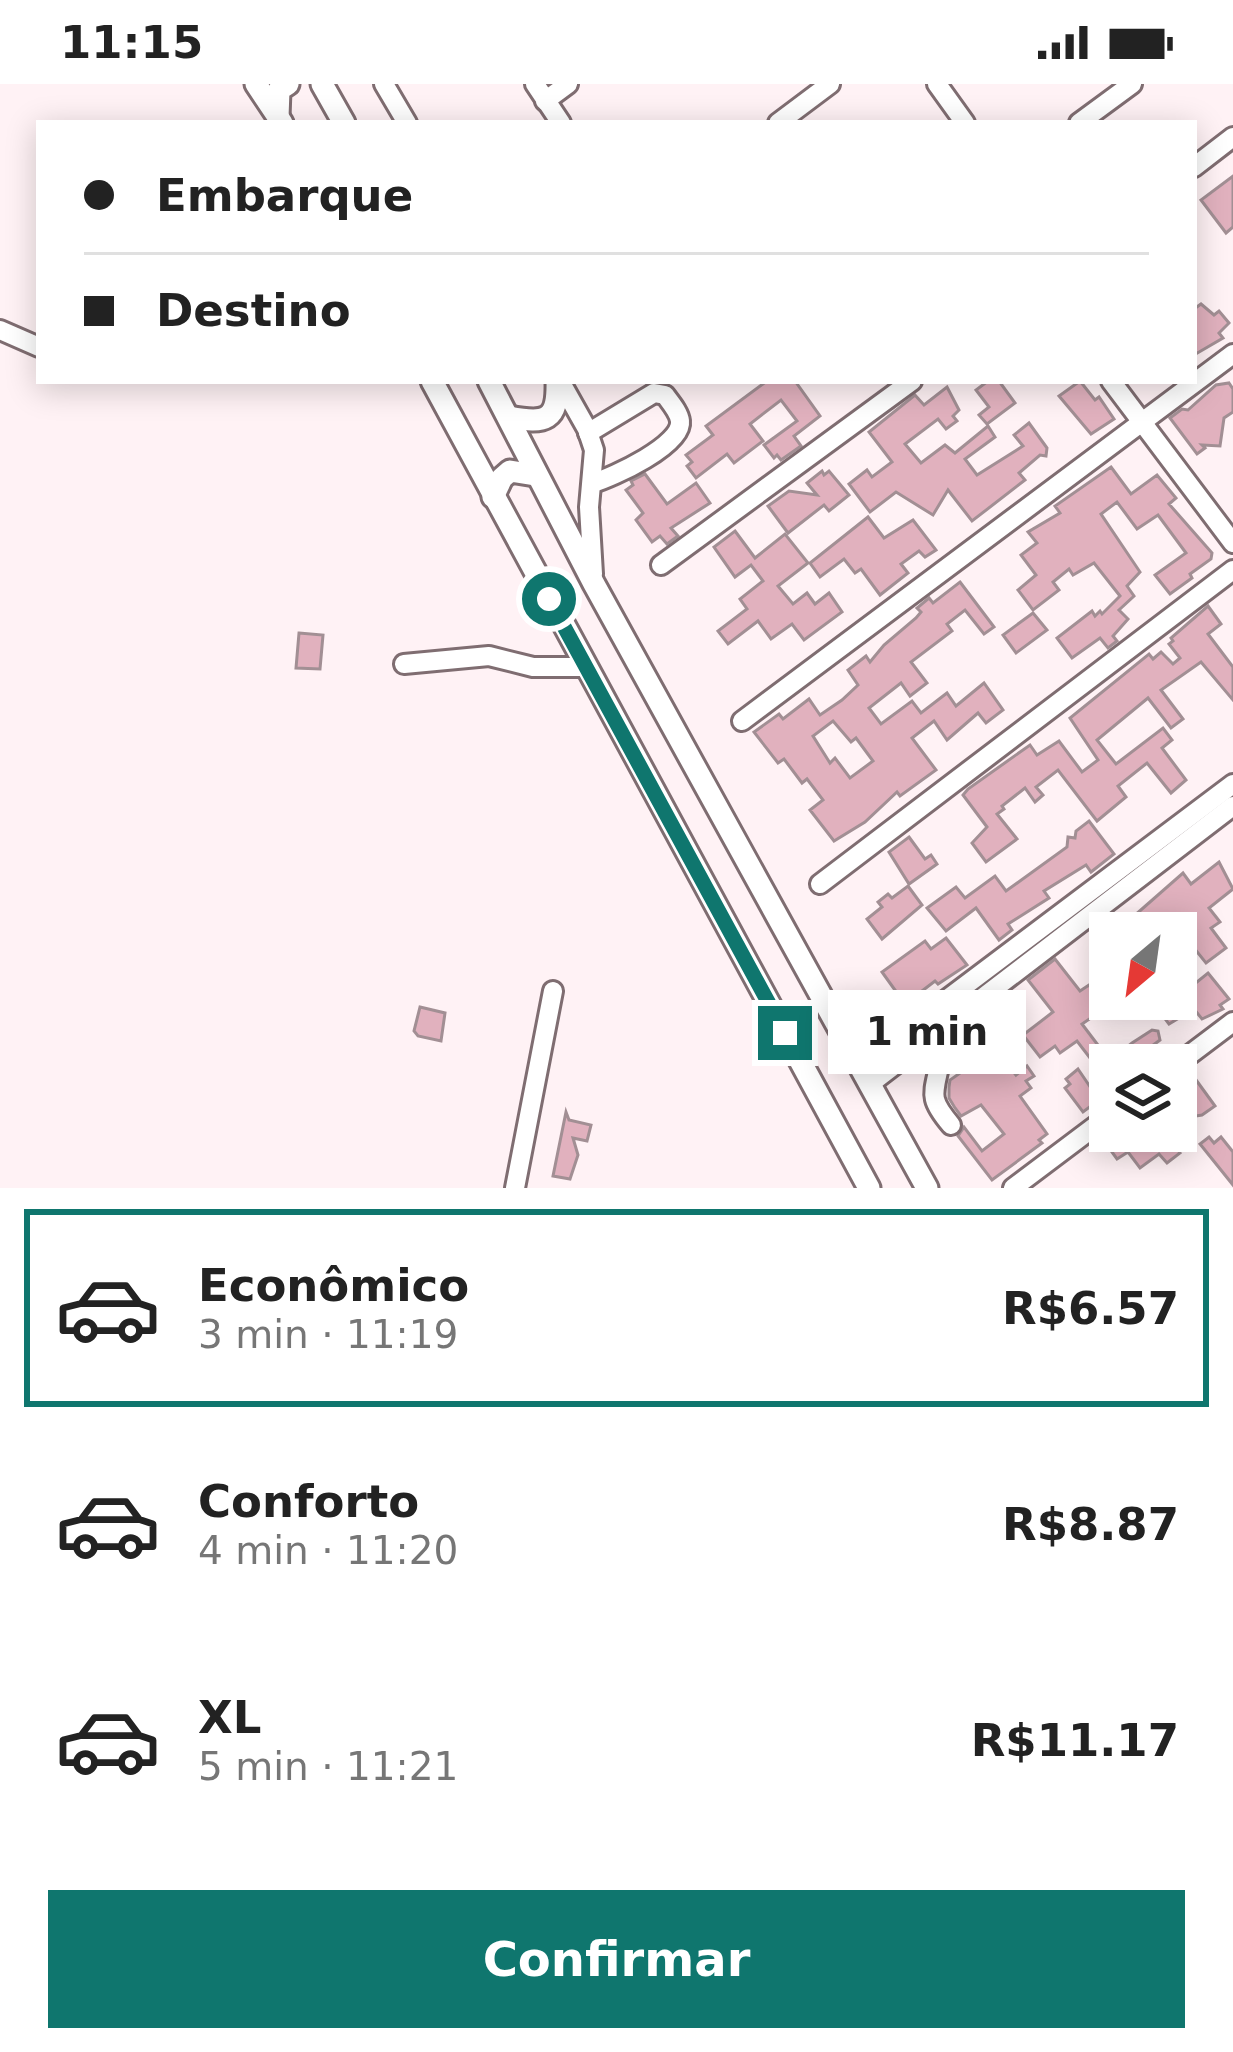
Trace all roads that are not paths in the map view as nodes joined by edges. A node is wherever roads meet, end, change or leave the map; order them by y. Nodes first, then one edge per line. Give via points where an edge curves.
1 (256, 84) edge
2 (287, 84) edge
3 (384, 84) edge
4 (568, 84) edge
5 (830, 84) edge
6 (937, 84) edge
7 (1132, 84) edge
8 (318, 87) edge
9 (540, 93) edge
10 (280, 120) edge
11 (342, 120) edge
12 (405, 120) edge
13 (559, 120) edge
14 (782, 120) edge
15 (963, 120) edge
16 (1083, 120) edge
17 (1233, 137) edge
18 (1197, 165) edge
19 (0, 330) edge
20 (36, 346) edge
21 (1233, 354) edge
22 (1197, 382) edge
23 (434, 384) edge
24 (491, 384) edge
25 (558, 384) edge
26 (560, 384) edge
27 (908, 384) edge
28 (1113, 384) edge
29 (1194, 384) edge
30 (509, 417) junction
31 (1143, 423) junction
32 (588, 433) junction
33 (535, 475) junction
34 (593, 483) junction
35 (493, 497) junction
36 (1233, 543) edge
37 (662, 566) dead end
38 (1233, 570) edge
39 (595, 584) junction
40 (404, 664) dead end
41 (586, 667) junction
42 (742, 721) dead end
43 (1233, 784) edge
44 (1233, 806) edge
45 (1130, 874) junction
46 (820, 884) dead end
47 (553, 991) dead end
48 (1233, 1022) edge
49 (913, 1025) junction
50 (927, 1041) junction
51 (1197, 1049) edge
52 (890, 1054) junction
53 (866, 1074) junction
54 (951, 1125) dead end
55 (1089, 1131) edge
56 (514, 1188) edge
57 (868, 1188) edge
58 (927, 1188) edge
59 (1013, 1188) edge

1 - 10 main road
2 - 10 main road via 279,90
3 - 12 street
4 - 9 street
5 - 14 street
6 - 15 street
7 - 16 street
8 - 11 main road
9 - 13 street
17 - 18 street
19 - 20 street
21 - 22 street
23 - 35 main road
24 - 30 main road
25 - 30 main road via 550,416
26 - 32 street
27 - 37 street
28 - 31 street
29 - 31 street
30 - 33 main road
31 - 36 street
31 - 42 street
32 - 34 street
32 - 34 street via 654,393 664,394 680,417 674,437 622,474
33 - 35 main road via 510,471
33 - 39 main road
34 - 39 street
35 - 41 main road
38 - 46 street
39 - 53 main road
40 - 41 street via 489,656
41 - 57 main road
43 - 45 street
44 - 45 street
45 - 49 street
45 - 50 street
47 - 56 street
48 - 51 street
49 - 50 street
49 - 52 street
50 - 52 street
50 - 54 street via 939,1067 934,1100
52 - 53 street
53 - 58 main road
55 - 59 street

